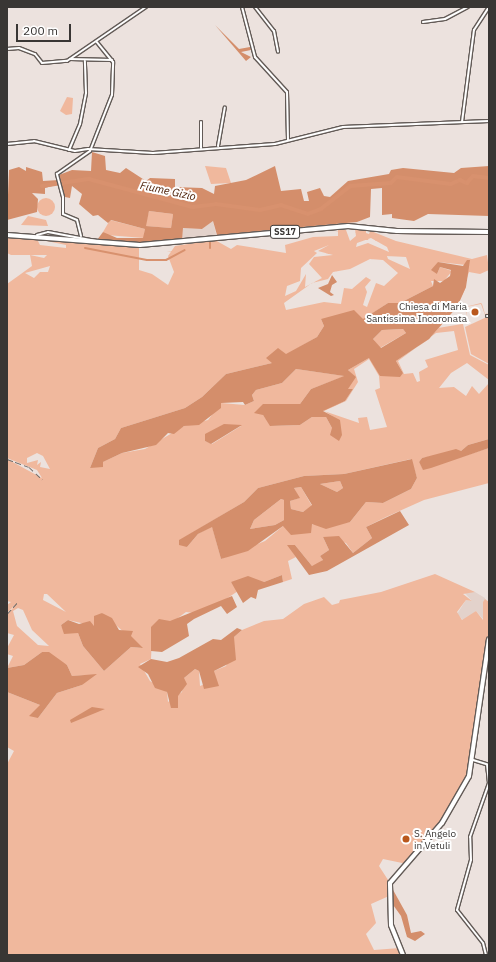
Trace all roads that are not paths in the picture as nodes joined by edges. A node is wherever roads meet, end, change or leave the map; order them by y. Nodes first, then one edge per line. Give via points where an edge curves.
1 (146, 7) edge
2 (242, 7) edge
3 (255, 7) edge
4 (468, 7) edge
5 (489, 7) edge
6 (423, 22) dead end
7 (97, 42) junction
8 (7, 49) edge
9 (278, 52) dead end
10 (70, 59) junction
11 (112, 60) junction
12 (85, 61) junction
13 (226, 108) dead end
14 (489, 121) edge
15 (201, 122) dead end
16 (462, 122) junction
17 (288, 140) junction
18 (7, 144) edge
19 (218, 146) junction
20 (201, 148) junction
21 (90, 149) junction
22 (69, 150) junction
23 (489, 233) edge
24 (7, 235) edge
25 (81, 236) junction
26 (64, 237) junction
27 (96, 241) junction
28 (489, 639) edge
29 (473, 760) junction
30 (488, 765) edge
31 (403, 955) edge
32 (486, 955) edge

1 - 7 street
2 - 17 street via 255,57 286,92
3 - 9 street via 274,31
4 - 6 street via 445,19
5 - 16 street via 474,30
7 - 10 street
7 - 11 street
8 - 10 street via 19,48 35,54 42,63
10 - 12 street
11 - 12 street
11 - 21 street via 112,95
12 - 22 street via 86,93 80,124
13 - 19 street
14 - 16 street
15 - 20 street
16 - 17 street via 337,128
17 - 19 street
18 - 22 street via 38,141
19 - 20 street
20 - 21 street via 134,154
21 - 22 street
21 - 25 street via 87,155 59,169 58,181 63,214 77,220
23 - 27 main road, SS17 via 397,232 348,226 151,245
24 - 26 main road, SS17
25 - 26 street
25 - 27 street
26 - 27 main road, SS17
28 - 29 main road
29 - 30 street
29 - 31 main road via 469,776 442,823 390,883 391,925
30 - 32 street via 488,783 470,837 471,860 457,910 466,925 483,943

